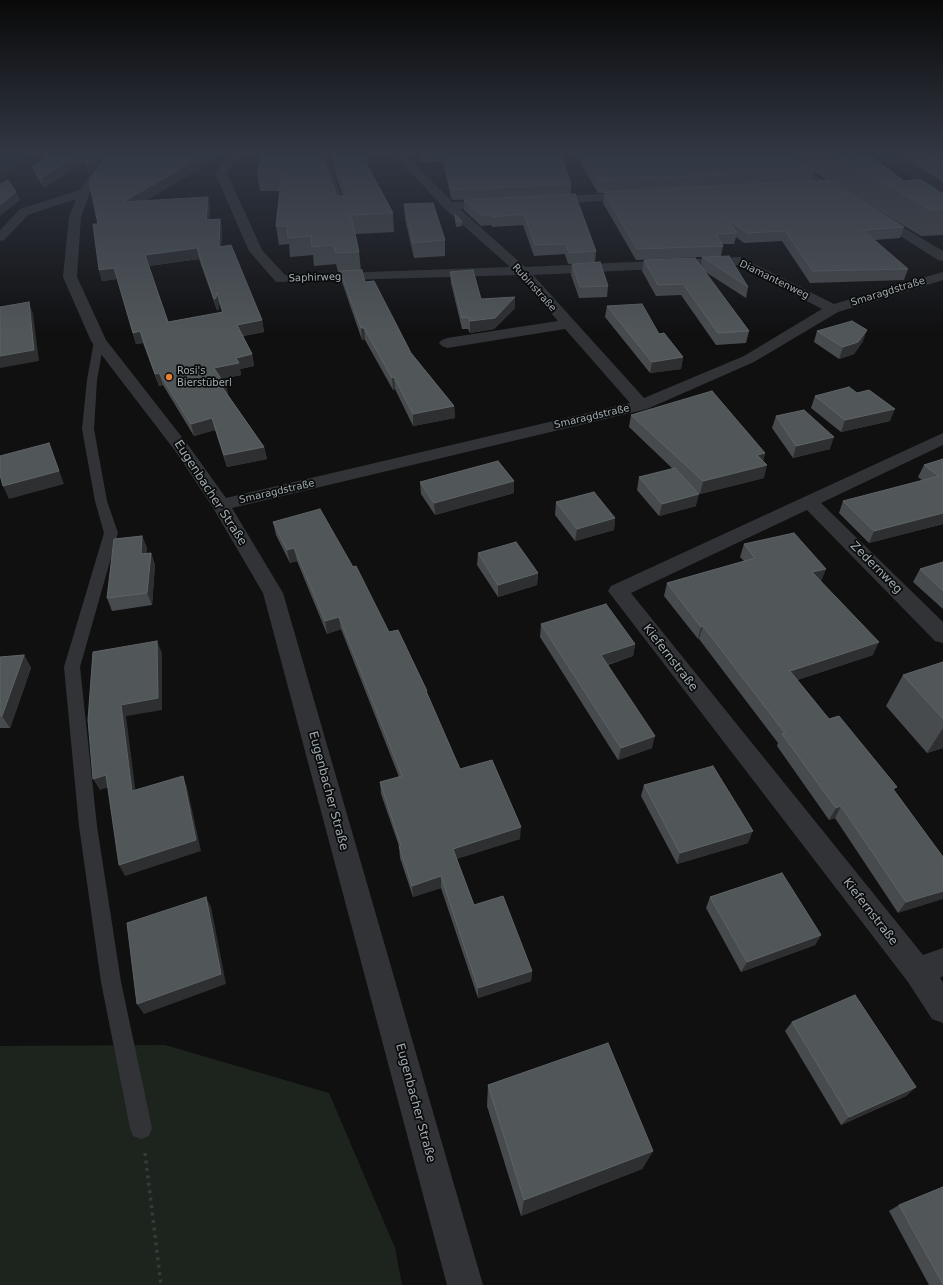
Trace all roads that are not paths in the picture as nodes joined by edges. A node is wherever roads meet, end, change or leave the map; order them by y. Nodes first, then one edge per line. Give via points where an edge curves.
1 (23, 213) edge
2 (76, 213) edge
3 (239, 213) edge
4 (457, 213) edge
5 (872, 213) edge
6 (0, 237) edge
7 (943, 257) edge
8 (522, 271) junction
9 (943, 276) edge
10 (833, 309) junction
11 (566, 324) junction
12 (99, 341) junction
13 (447, 343) dead end
14 (640, 405) junction
15 (943, 438) edge
16 (809, 501) junction
17 (221, 505) junction
18 (943, 635) edge
19 (930, 967) edge
20 (943, 1008) edge
21 (142, 1128) road end
22 (465, 1285) edge

1 - 6 street
2 - 12 street, Eugenbacher Straße via 70,277
3 - 8 street, Saphirweg via 256,251 281,279
4 - 8 street, Rubinstraße
5 - 7 street
8 - 10 street, Diamantenweg via 740,261
8 - 11 street, Rubinstraße
9 - 10 street, Smaragdstraße
10 - 14 street, Smaragdstraße via 749,359
11 - 13 street, Rubinstraße
11 - 14 street, Rubinstraße
12 - 17 street, Eugenbacher Straße via 182,449
12 - 21 lane via 92,380 88,429 111,533 72,667 88,826 110,974
14 - 17 street, Smaragdstraße
15 - 16 street, Kiefernstraße
16 - 18 street, Zedernweg
16 - 19 street, Kiefernstraße via 618,591
17 - 22 street, Eugenbacher Straße via 273,593
19 - 20 street, Kiefernstraße

